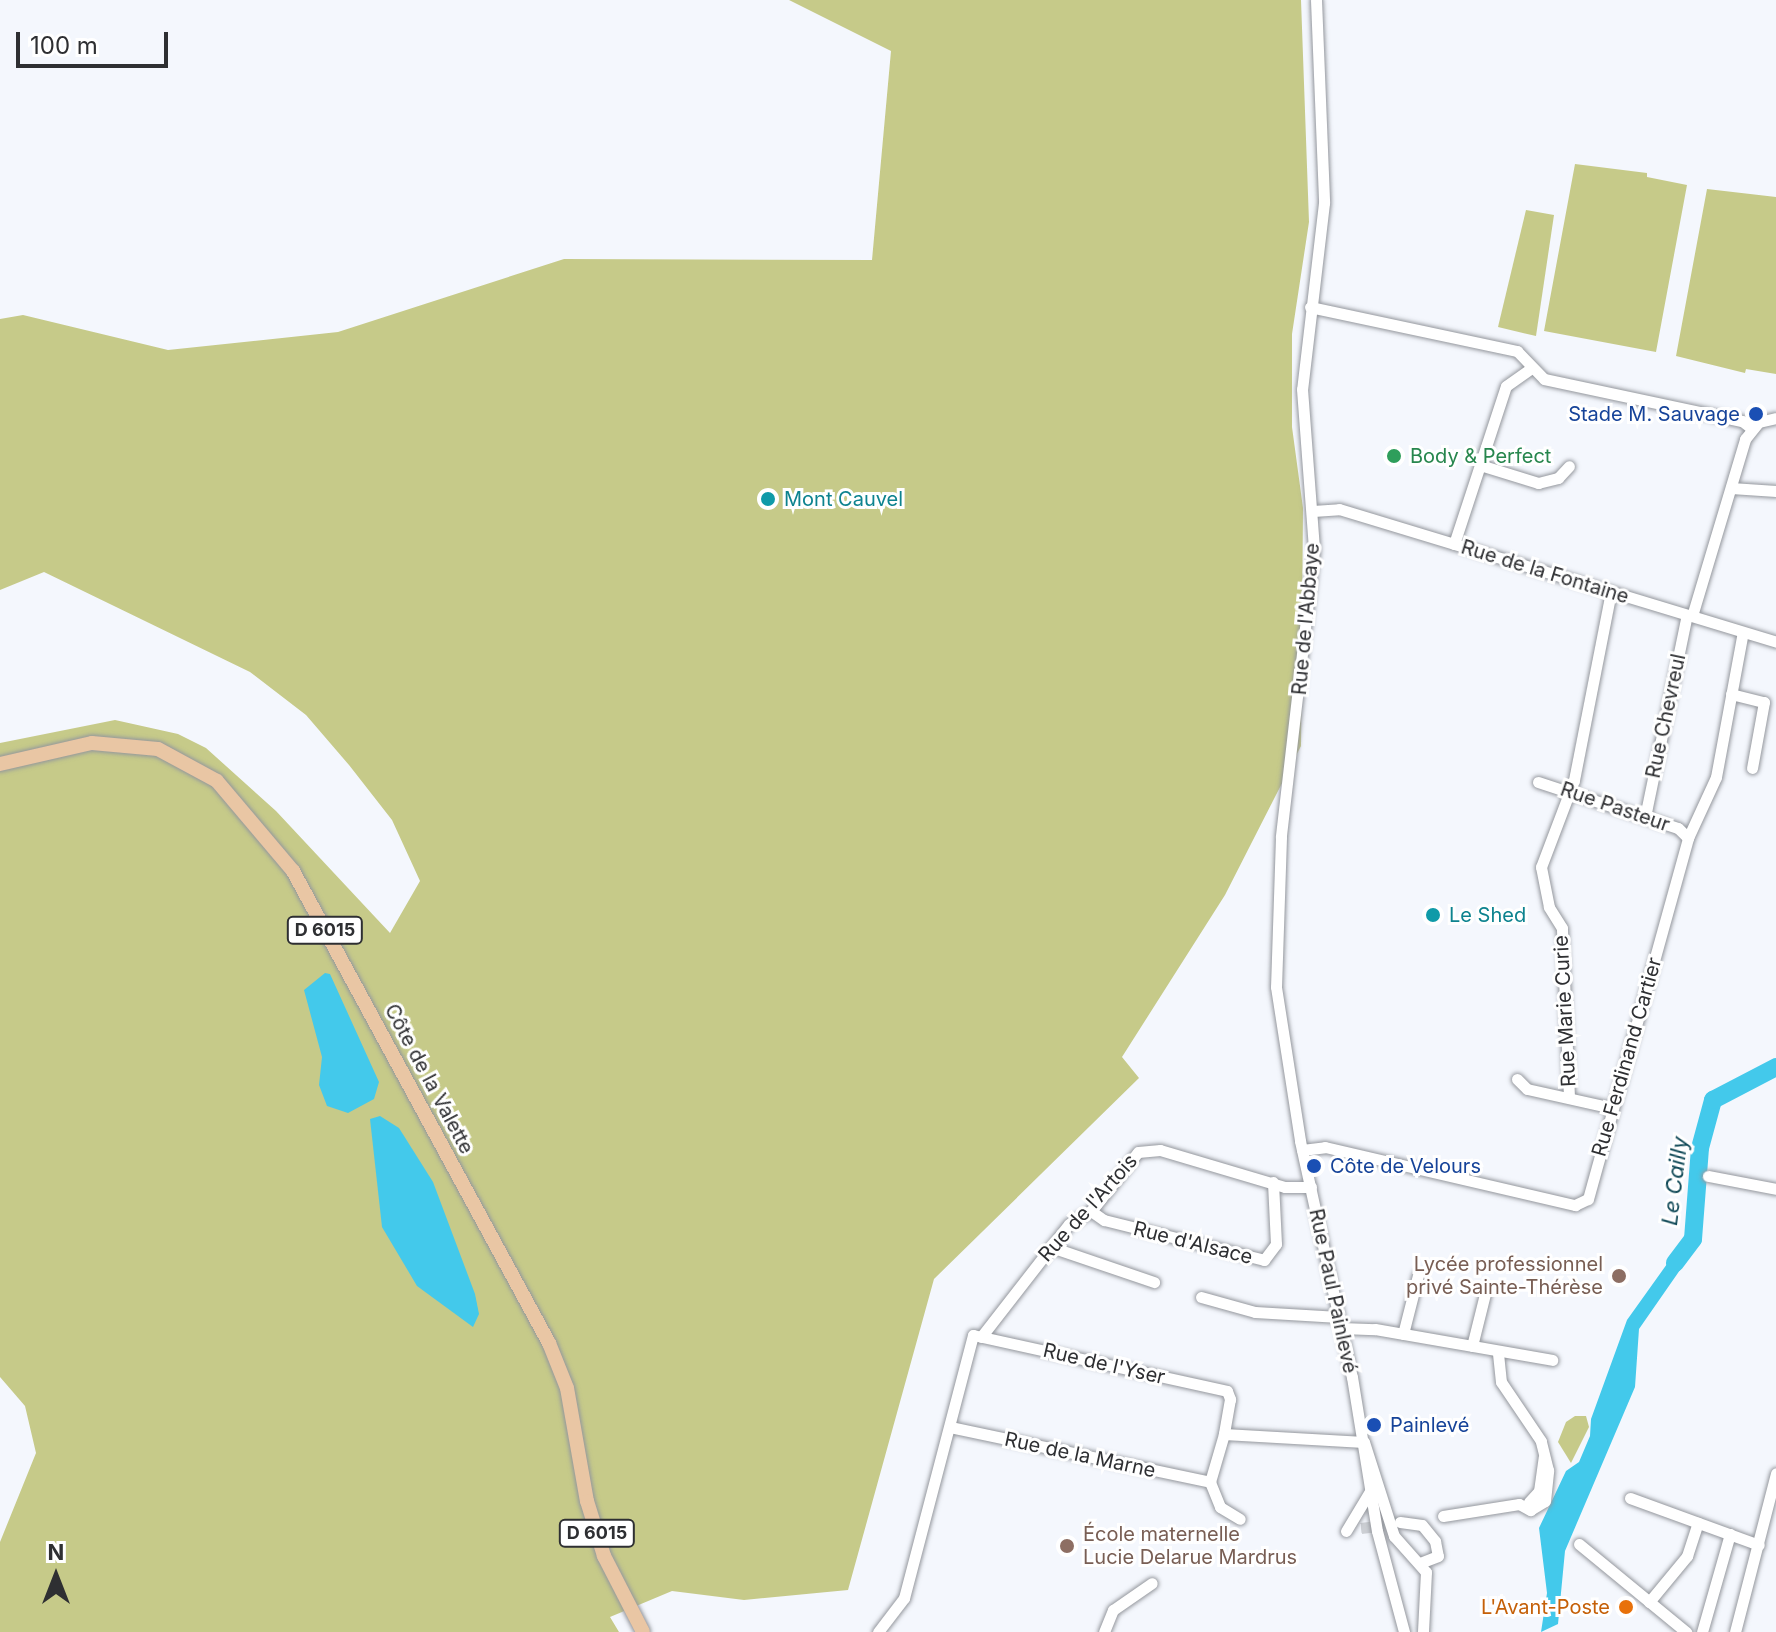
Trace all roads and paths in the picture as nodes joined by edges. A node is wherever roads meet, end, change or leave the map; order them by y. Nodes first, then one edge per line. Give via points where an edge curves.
1 (1316, 0) edge
2 (1310, 307) junction
3 (1530, 369) junction
4 (1776, 418) edge
5 (1751, 428) junction
6 (1480, 465) junction
7 (1569, 466) dead end
8 (1731, 488) junction
9 (1776, 491) edge
10 (1313, 511) junction
11 (1454, 544) junction
12 (1611, 592) junction
13 (1690, 616) junction
14 (1743, 632) junction
15 (1776, 642) edge
16 (1731, 694) junction
17 (0, 764) edge
18 (1752, 768) dead end
19 (1538, 782) dead end
20 (1571, 792) junction
21 (1645, 817) junction
22 (1688, 838) junction
23 (1517, 1079) dead end
24 (1569, 1097) junction
25 (1612, 1108) junction
26 (1301, 1146) junction
27 (1708, 1176) dead end
28 (1273, 1182) junction
29 (1311, 1187) junction
30 (1776, 1189) edge
31 (1091, 1211) junction
32 (1051, 1247) junction
33 (1418, 1275) dead end
34 (1154, 1282) dead end
35 (1486, 1290) dead end
36 (1201, 1297) dead end
37 (1340, 1322) junction
38 (1403, 1334) junction
39 (981, 1337) junction
40 (1472, 1346) junction
41 (1498, 1352) junction
42 (1552, 1360) dead end
43 (950, 1427) junction
44 (1224, 1434) junction
45 (1364, 1442) junction
46 (1544, 1456) junction
47 (1776, 1473) edge
48 (1210, 1482) junction
49 (1370, 1491) junction
50 (1630, 1498) dead end
51 (1529, 1502) dead end
52 (1772, 1506) edge
53 (1443, 1516) dead end
54 (1240, 1519) dead end
55 (1400, 1522) tunnel mouth
56 (1698, 1523) junction
57 (1361, 1528) dead end
58 (1730, 1534) junction
59 (1579, 1544) dead end
60 (1759, 1545) junction
61 (1416, 1561) junction
62 (1388, 1573) junction
63 (1152, 1583) dead end
64 (1649, 1602) junction
65 (643, 1632) edge
66 (878, 1632) edge
67 (1104, 1632) edge
68 (1404, 1632) edge
69 (1423, 1632) edge
70 (1686, 1632) edge
71 (1702, 1632) edge
72 (1735, 1632) edge

1 - 2 street, Rue de l'Abbaye via 1325,170
2 - 3 street via 1517,351
2 - 10 street, Rue de l'Abbaye via 1302,389
3 - 5 street via 1557,383 1742,421
3 - 6 street via 1508,380
4 - 5 street
5 - 8 street, Rue Chevreul
6 - 7 street via 1538,483 1558,478
6 - 11 street
8 - 9 street
8 - 13 street, Rue Chevreul
10 - 11 street, Rue de la Fontaine via 1339,509
10 - 26 street, Rue de l'Abbaye via 1312,589 1281,837 1275,941 1282,1034
11 - 12 street, Rue de la Fontaine
12 - 13 street, Rue de la Fontaine
12 - 20 street, Rue Marie Curie
13 - 14 street, Rue de la Fontaine
13 - 21 street, Rue Chevreul
14 - 15 street, Rue de la Fontaine
14 - 16 street, Rue Ferdinand Cartier
16 - 18 street via 1764,702
16 - 22 street, Rue Ferdinand Cartier via 1716,777
17 - 65 main road, Côte de la Valette / D 6015 via 92,743 158,749 217,781 293,871 549,1343 567,1388 587,1501 604,1556
19 - 20 street, Rue Pasteur
20 - 21 street, Rue Pasteur
20 - 24 street, Rue Marie Curie via 1561,805 1541,876 1562,928
21 - 22 street, Rue Pasteur via 1678,828
22 - 25 street, Rue Ferdinand Cartier
23 - 24 street, Rue Marie Curie via 1527,1089
24 - 25 street, Rue Marie Curie
25 - 26 street, Rue Ferdinand Cartier via 1588,1199 1575,1205 1325,1147
26 - 29 street, Rue Paul Painlevé
27 - 30 street
28 - 29 street
28 - 31 street, Rue de l'Artois via 1145,1150
28 - 31 street, Rue d'Alsace via 1276,1244 1264,1260 1104,1220
29 - 37 street, Rue Paul Painlevé
31 - 32 street, Rue de l'Artois via 1074,1219
32 - 34 street
32 - 39 street, Rue de l'Artois
33 - 38 street
35 - 40 street
36 - 37 street via 1255,1312
37 - 38 street
37 - 45 street, Rue Paul Painlevé
38 - 40 street
39 - 43 street, Rue de l'Artois via 969,1338
39 - 44 street, Rue de l'Yser via 1227,1391
40 - 41 street
41 - 42 street
41 - 46 street via 1501,1382 1535,1429
43 - 48 street, Rue de la Marne
43 - 66 street, Rue de l'Artois via 904,1598
44 - 45 street
44 - 48 street
45 - 49 street
45 - 61 street via 1394,1536
46 - 51 street via 1539,1491
46 - 53 street via 1549,1480 1541,1507 1530,1510 1519,1504
47 - 52 street
48 - 54 street via 1220,1507
49 - 57 street via 1346,1531
49 - 62 street
50 - 56 street
52 - 60 street
55 - 61 street via 1415,1522 1431,1533 1438,1556
56 - 58 street
56 - 64 street via 1687,1556
58 - 60 street
58 - 71 street
59 - 64 street
60 - 72 street
61 - 62 street
61 - 69 street via 1429,1583 1420,1607
62 - 68 street
63 - 67 street via 1113,1610
64 - 70 street

